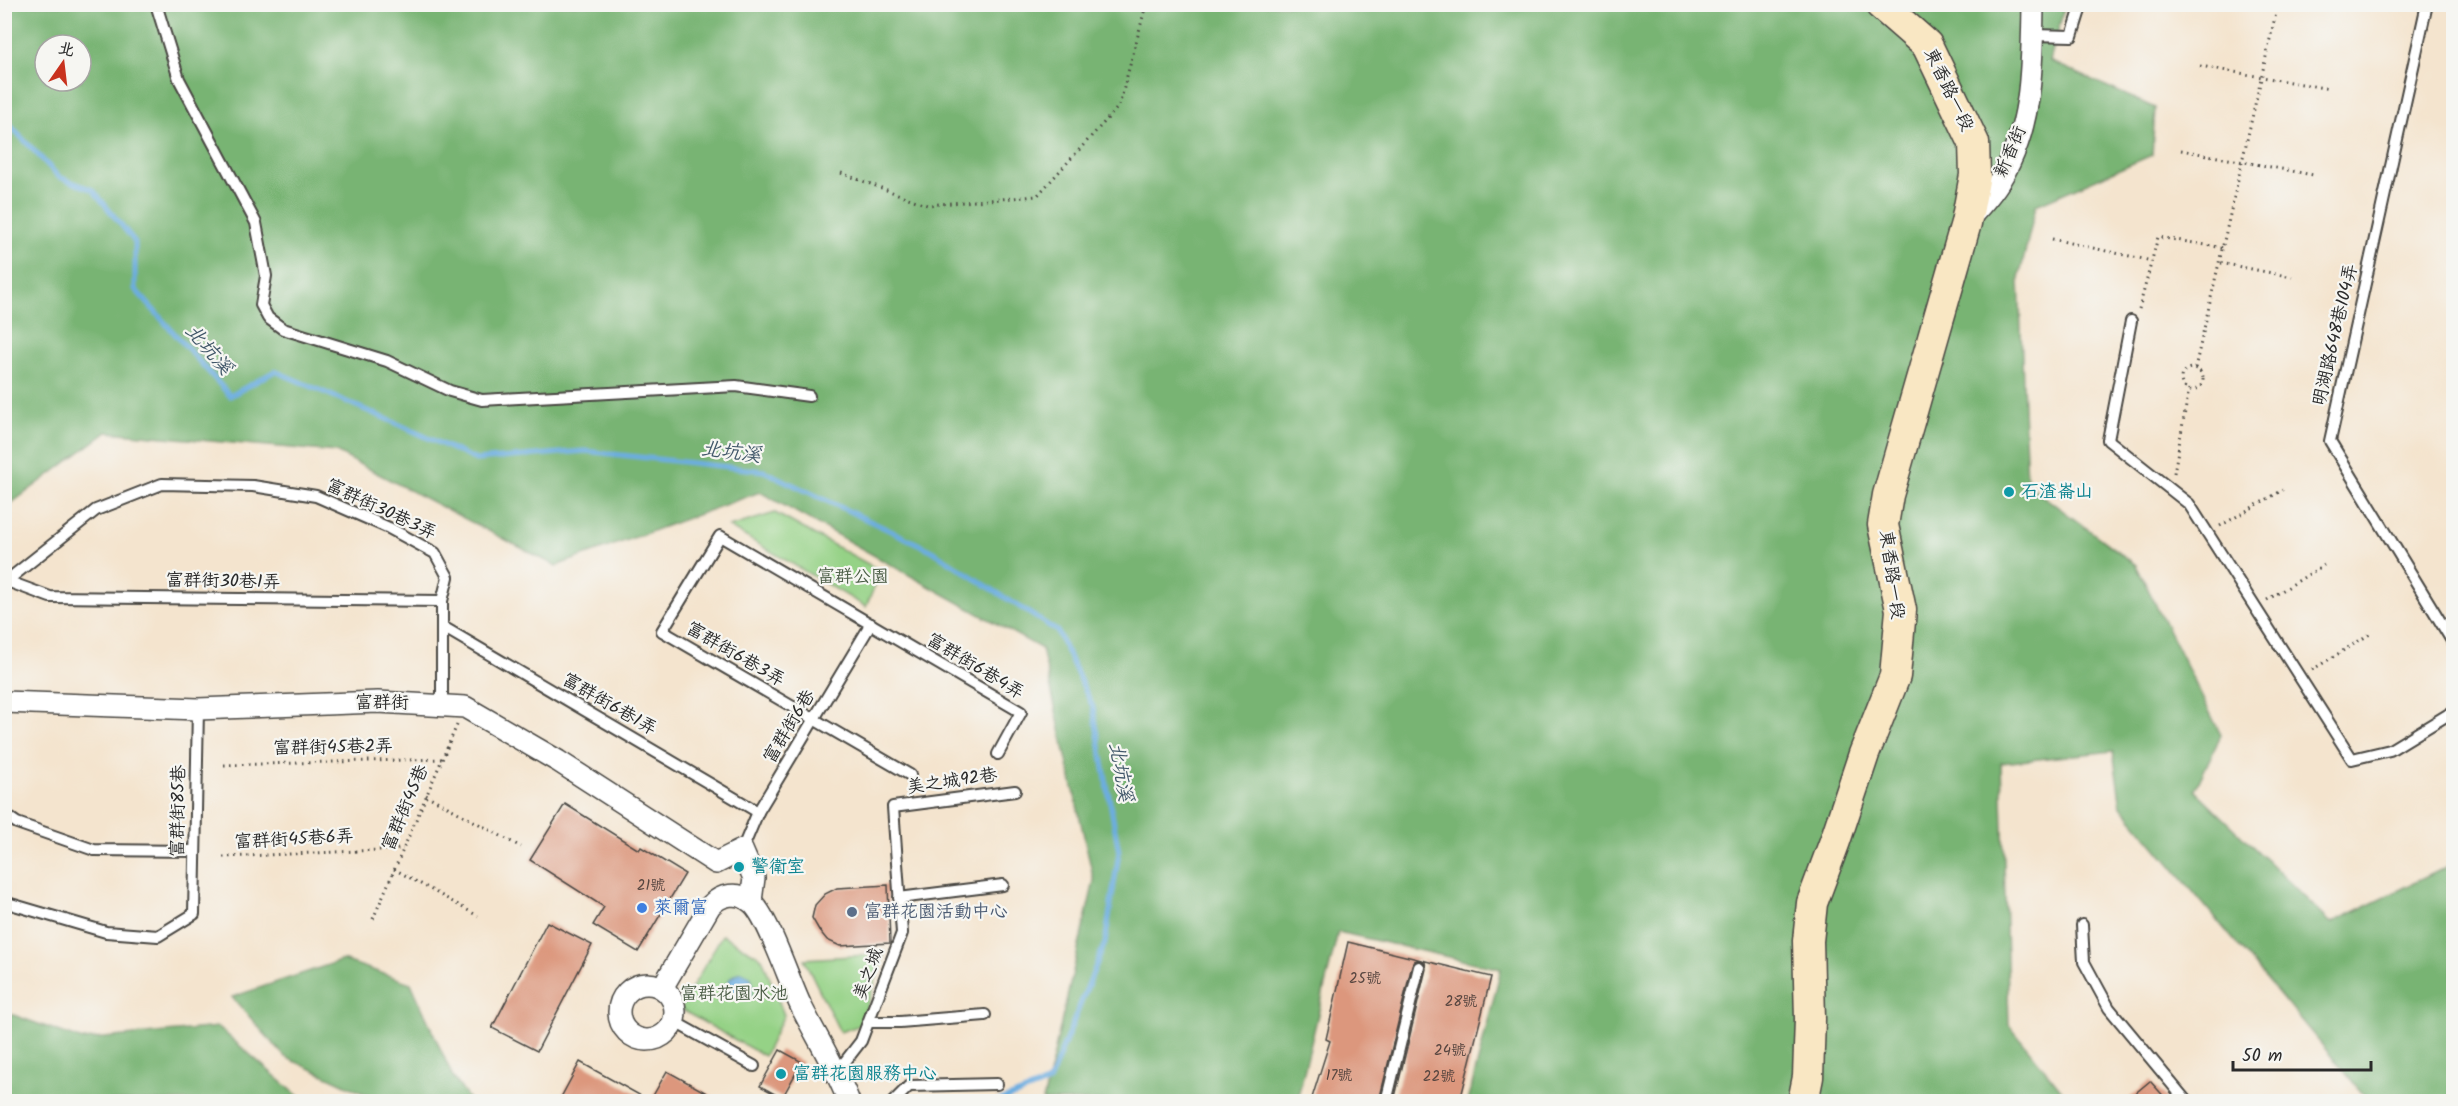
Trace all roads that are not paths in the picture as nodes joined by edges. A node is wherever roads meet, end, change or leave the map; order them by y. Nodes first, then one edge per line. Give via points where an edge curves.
1 (156, 4) edge
2 (1880, 4) edge
3 (2033, 4) edge
4 (2082, 4) edge
5 (2427, 4) edge
6 (2032, 35) junction
7 (1966, 223) junction
8 (2131, 321) road end
9 (809, 396) dead end
10 (6, 582) edge
11 (442, 601) junction
12 (871, 624) junction
13 (442, 627) junction
14 (2454, 644) edge
15 (4, 702) edge
16 (442, 704) junction
17 (198, 709) junction
18 (2454, 711) edge
19 (814, 720) junction
20 (998, 754) dead end
21 (910, 776) dead end
22 (1015, 790) dead end
23 (893, 807) joint
24 (758, 812) junction
25 (4, 814) edge
26 (742, 850) junction
27 (195, 851) junction
28 (716, 863) junction
29 (1004, 885) dead end
30 (728, 894) junction
31 (899, 898) junction
32 (4, 902) edge
33 (751, 902) junction
34 (2082, 925) dead end
35 (1419, 967) dead end
36 (662, 988) junction
37 (985, 1015) dead end
38 (673, 1021) junction
39 (869, 1022) junction
40 (754, 1066) dead end
41 (837, 1072) junction
42 (997, 1084) dead end
43 (849, 1101) edge
44 (893, 1101) edge
45 (1386, 1101) edge
46 (1803, 1101) edge
47 (2187, 1101) edge

1 - 9 lane via 179,79 256,223 266,276 261,305 268,318 283,329 387,361 450,391 482,400 736,386
2 - 7 street, 東香路一段 via 1927,45 1974,143 1975,175
3 - 6 street, 新香街
4 - 6 lane via 2072,36
5 - 14 lane, 明湖路648巷104弄 via 2330,441
6 - 7 street, 新香街 via 2023,131 2000,180
7 - 46 street, 東香路一段 via 1888,495 1883,525 1901,610 1895,676 1812,903 1808,941 1808,1077
8 - 18 lane via 2108,440 2189,504 2352,759 2391,750
10 - 11 lane, 富群街30巷1弄 via 50,597
10 - 11 lane, 富群街30巷3弄 via 96,510 162,484 253,486 316,496 435,553 448,577
11 - 13 lane, 富群街30巷3弄
12 - 19 lane, 富群街6巷
12 - 19 lane, 富群街6巷3弄 via 720,536 694,578 662,632
12 - 20 lane, 富群街6巷4弄 via 1021,712
13 - 16 lane, 富群街30巷3弄
13 - 24 lane, 富群街6巷1弄
15 - 17 street, 富群街
16 - 17 street, 富群街 via 378,702
16 - 28 street, 富群街 via 465,707 558,761
17 - 27 lane, 富群街85巷
19 - 21 lane
19 - 24 lane, 富群街6巷
22 - 23 lane, 美之城92巷
23 - 31 lane, 美之城
24 - 26 lane, 富群街6巷
25 - 27 lane via 17,823 94,850
26 - 28 street
26 - 33 street via 754,878
27 - 32 lane, 富群街85巷 via 194,914 158,936 106,932
28 - 30 street
29 - 31 lane
30 - 33 street
30 - 36 street via 710,906
31 - 39 lane, 美之城 via 902,933
33 - 41 street via 762,917 801,1006
34 - 47 lane via 2084,962 2109,1008
35 - 45 lane
36 - 38 street via 673,1003
36 - 38 street via 644,984 628,991 619,1006 621,1023 643,1039 661,1035
37 - 39 lane
38 - 40 lane
39 - 41 lane, 美之城 via 861,1041
41 - 43 street
42 - 44 lane via 909,1086

